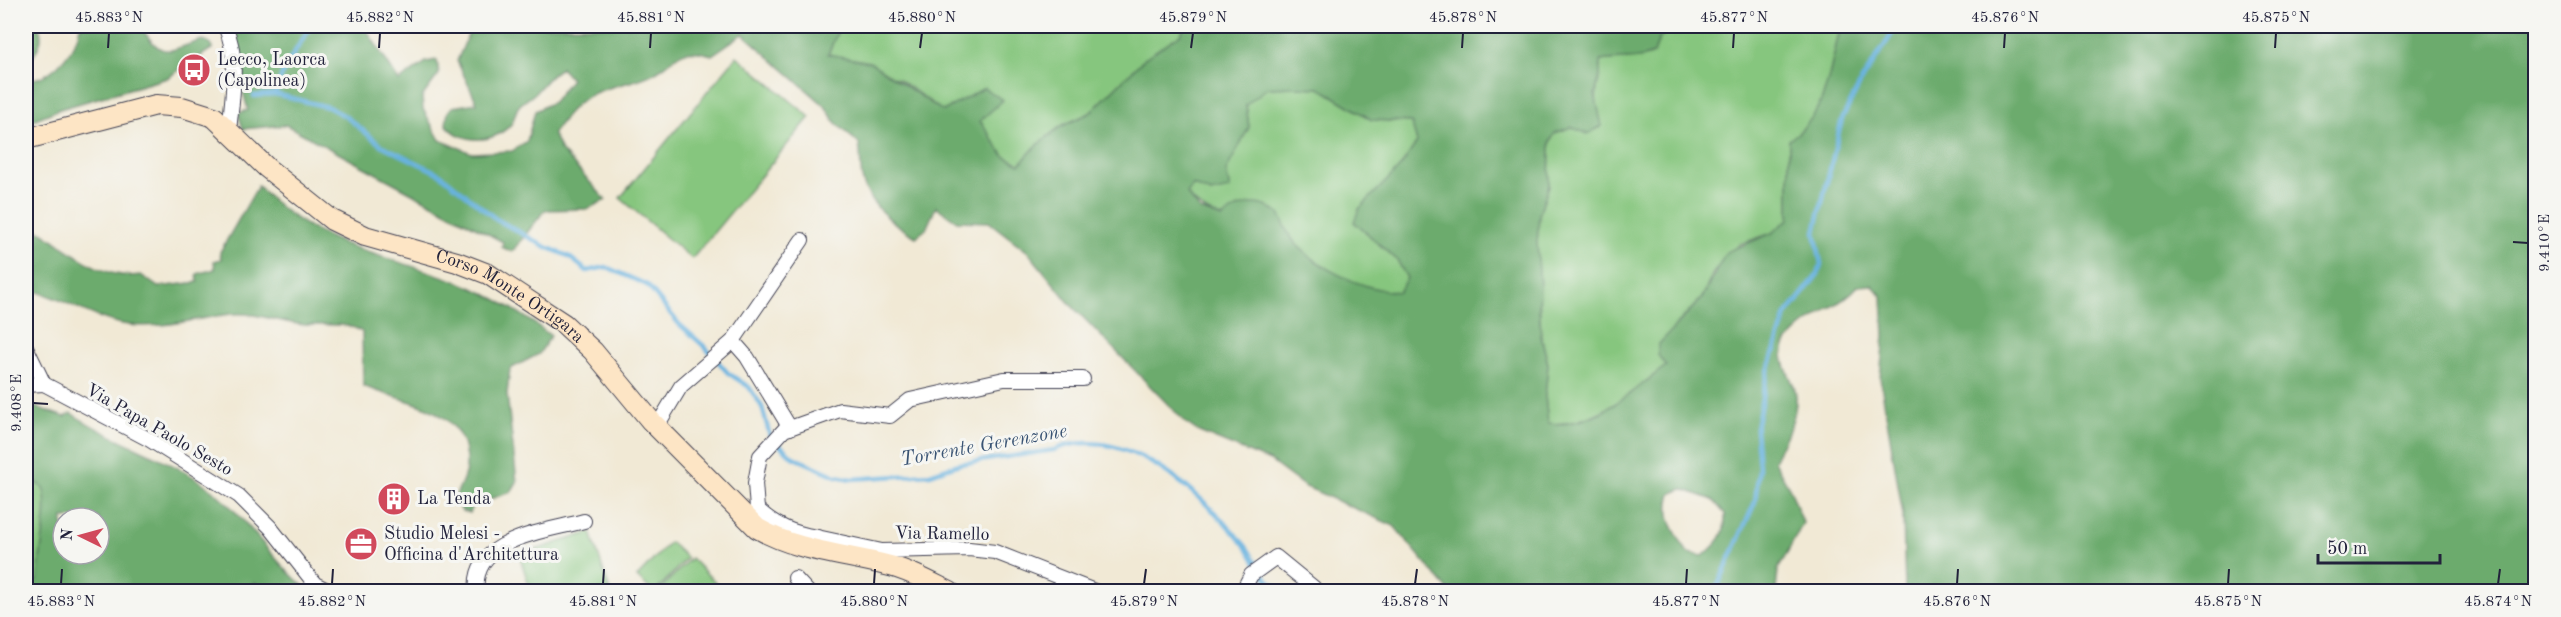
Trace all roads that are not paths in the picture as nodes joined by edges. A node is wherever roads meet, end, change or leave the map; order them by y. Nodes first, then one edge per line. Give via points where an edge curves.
1 (225, 26) edge
2 (229, 132) junction
3 (26, 139) edge
4 (802, 240) dead end
5 (733, 341) junction
6 (26, 347) edge
7 (1083, 379) dead end
8 (44, 384) junction
9 (26, 385) edge
10 (657, 426) junction
11 (787, 429) junction
12 (584, 522) dead end
13 (816, 543) junction
14 (795, 578) dead end
15 (1314, 588) dead end
16 (331, 591) edge
17 (477, 591) edge
18 (808, 591) edge
19 (950, 591) edge
20 (1097, 591) edge
21 (1241, 591) edge

1 - 2 street via 233,43
2 - 3 main road, Corso Monte Ortigara via 218,120 200,111 162,105
2 - 10 main road, Corso Monte Ortigara via 332,220 365,236 488,274 552,315 587,344
4 - 5 street
5 - 10 street via 681,386
5 - 11 street via 747,357
6 - 8 street
7 - 11 street via 1004,379 910,400 890,416 840,410
8 - 9 street
8 - 16 street, Via Papa Paolo Sesto via 150,440 239,496 270,527 315,584
10 - 13 main road, Corso Monte Ortigara via 757,528 777,540
11 - 13 street, Via Ramello via 760,456 755,483 757,509 771,522
12 - 17 street via 499,545 482,563 475,579
13 - 19 main road, Corso Monte Ortigara via 889,565
13 - 20 street, Via Ramello via 882,551 995,552
14 - 18 street
15 - 21 street via 1276,557 1251,576

